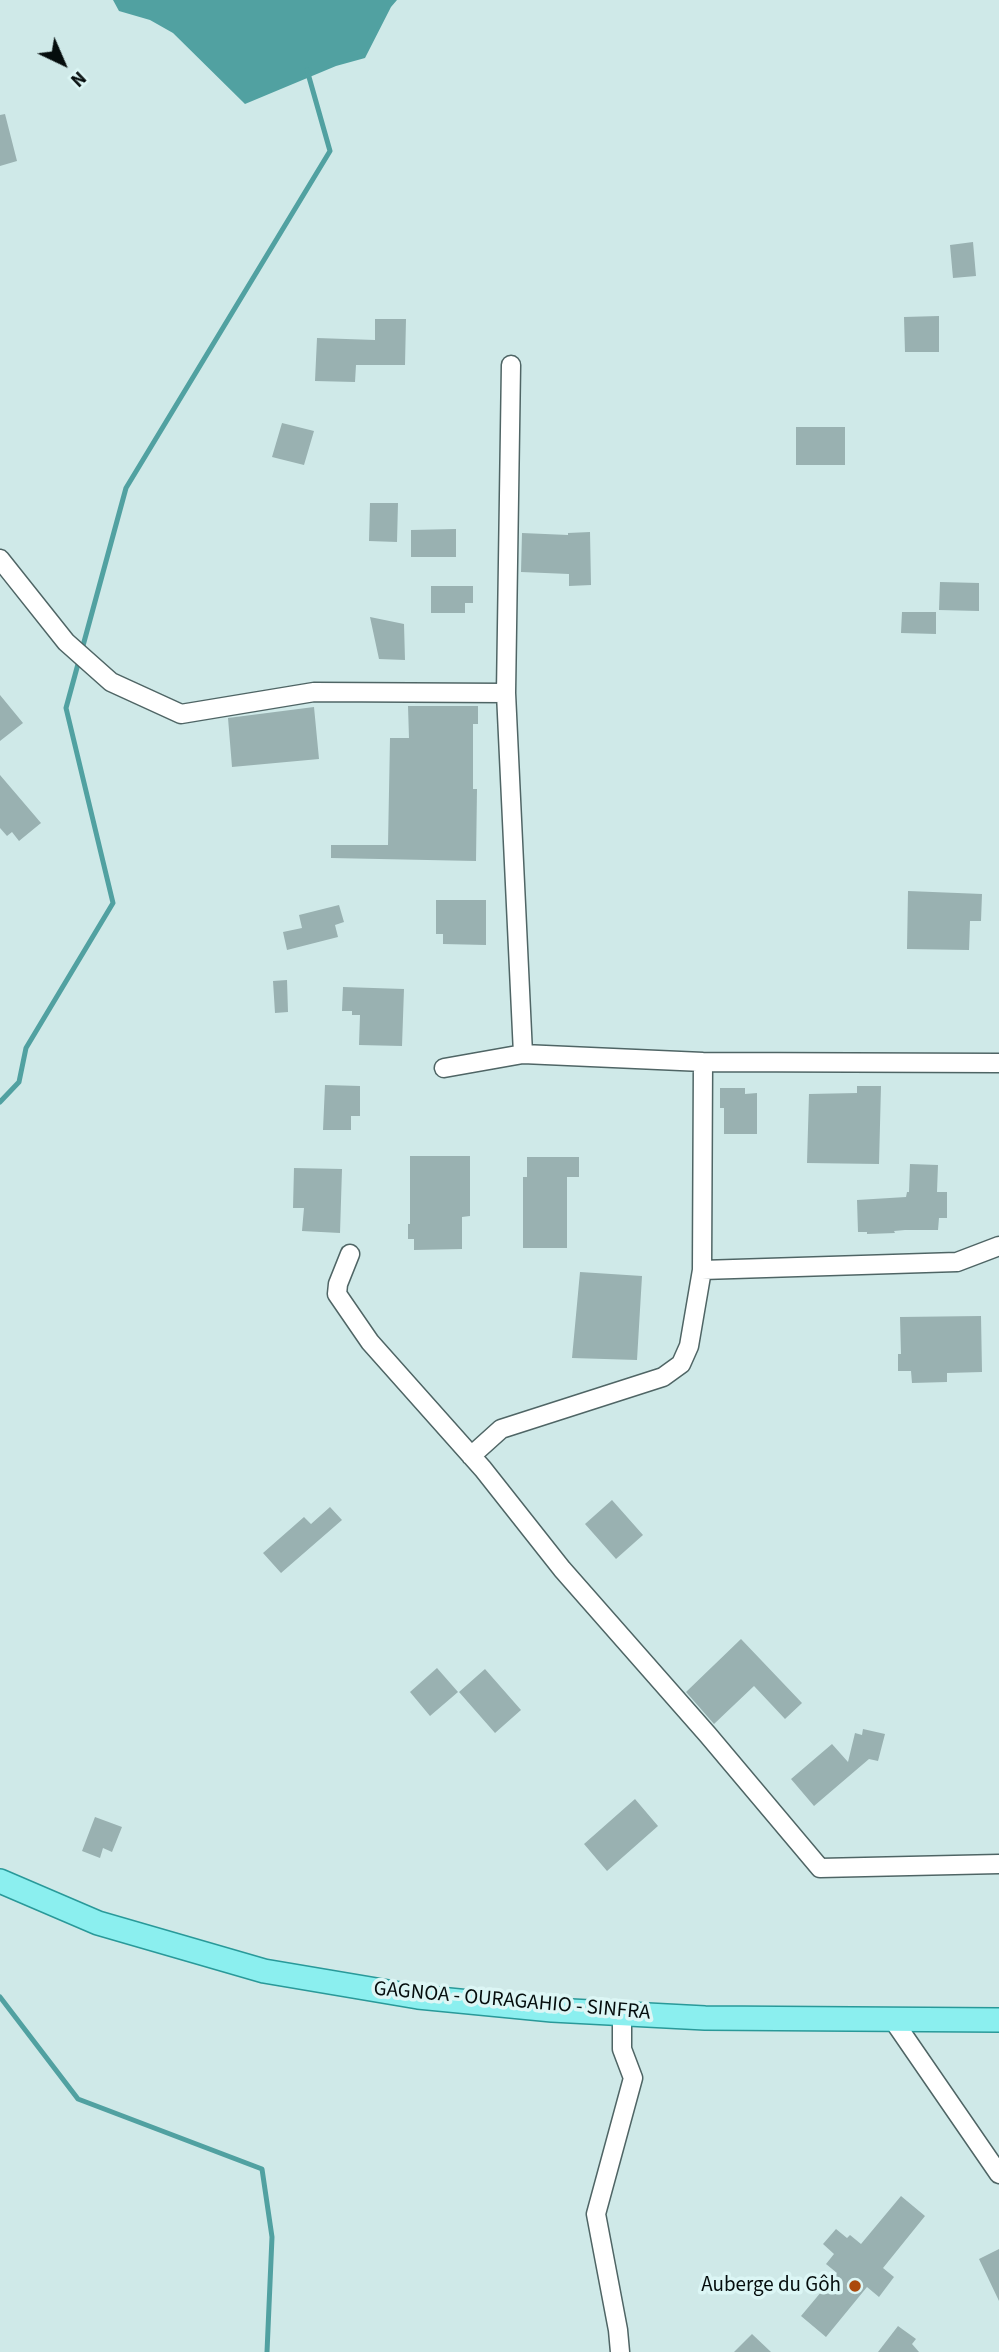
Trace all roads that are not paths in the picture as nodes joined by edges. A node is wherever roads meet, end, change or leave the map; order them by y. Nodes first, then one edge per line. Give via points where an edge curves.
1 (511, 365) dead end
2 (0, 559) edge
3 (506, 693) junction
4 (523, 1054) junction
5 (703, 1062) junction
6 (999, 1063) edge
7 (444, 1068) dead end
8 (999, 1246) edge
9 (350, 1254) dead end
10 (702, 1270) junction
11 (471, 1456) junction
12 (999, 1864) edge
13 (0, 1881) edge
14 (622, 2014) junction
15 (893, 2020) junction
16 (999, 2020) edge
17 (999, 2174) edge
18 (620, 2352) edge

1 - 3 street
2 - 3 street via 66,642 111,682 181,714 314,692
3 - 4 street
4 - 5 street
4 - 7 street
5 - 6 street
5 - 10 street
8 - 10 street via 957,1262
9 - 11 street via 337,1294 370,1342
10 - 11 street via 689,1346 681,1364 663,1377 501,1429
11 - 12 street via 562,1569 820,1868
13 - 14 main road, GAGNOA - OURAGAHIO - SINFRA via 99,1923 264,1971 418,1997
14 - 15 main road, GAGNOA - OURAGAHIO - SINFRA
14 - 18 street via 622,2049 634,2078 596,2214
15 - 16 main road, GAGNOA - OURAGAHIO - SINFRA
15 - 17 street

